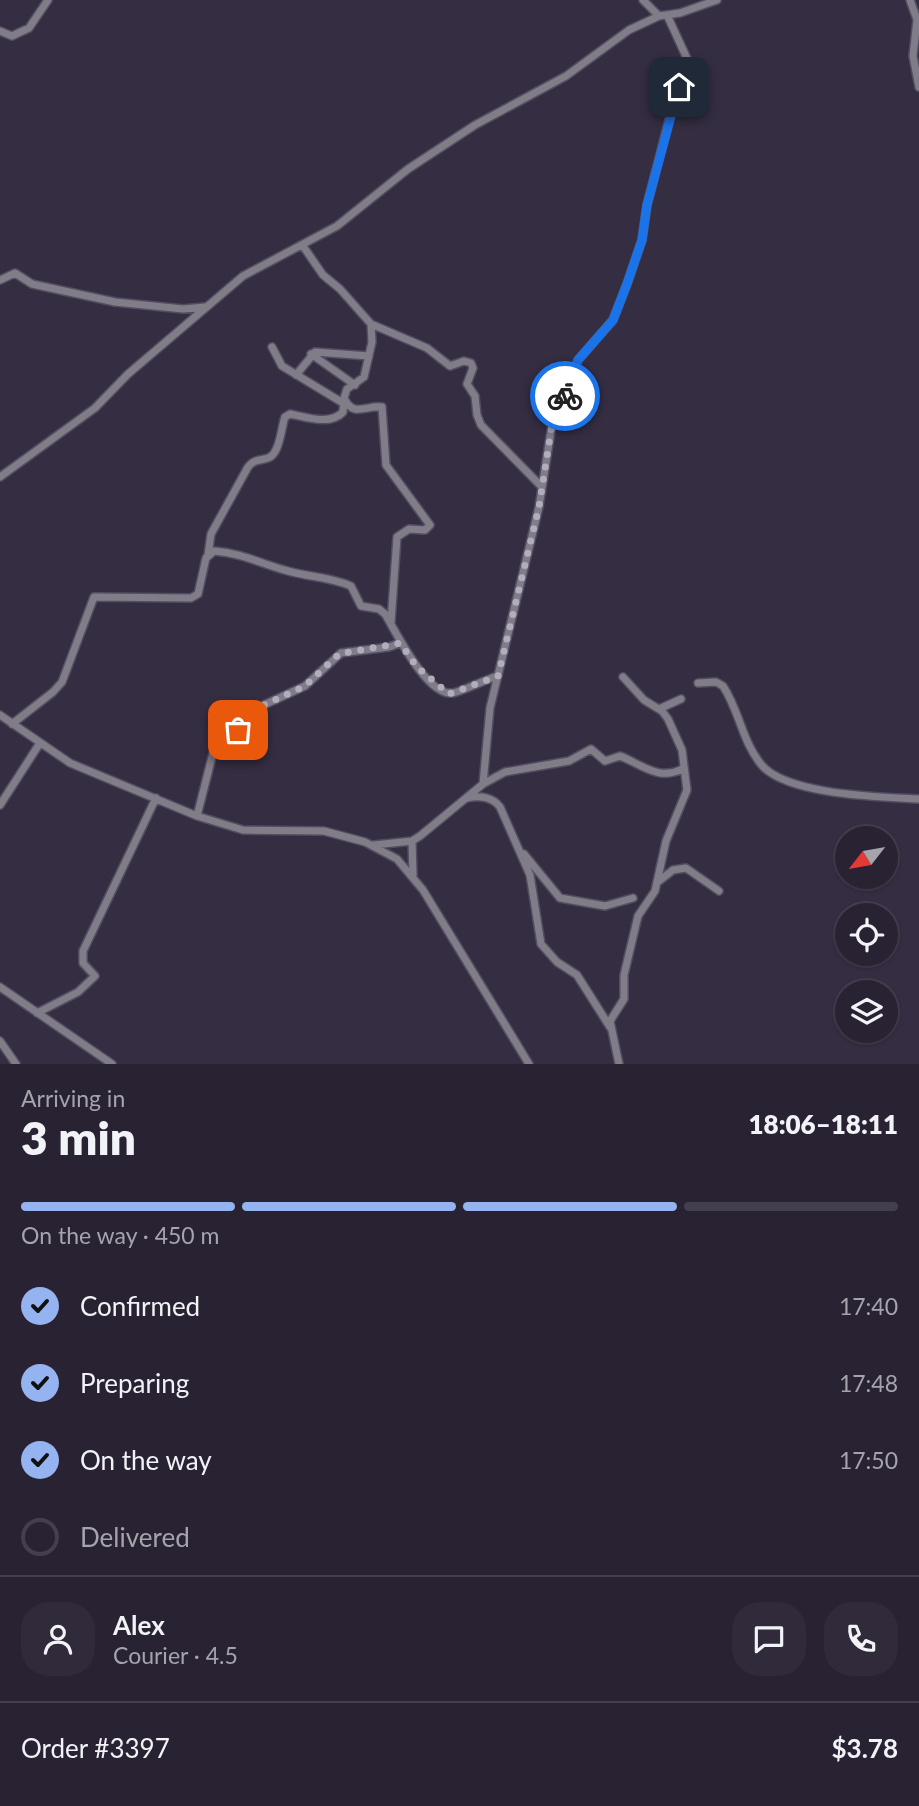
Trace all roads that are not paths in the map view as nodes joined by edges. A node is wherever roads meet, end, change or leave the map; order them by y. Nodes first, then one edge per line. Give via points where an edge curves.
1 (48, 0) edge
2 (643, 0) edge
3 (717, 0) edge
4 (910, 0) edge
5 (663, 16) junction
6 (918, 22) edge
7 (0, 31) edge
8 (919, 87) edge
9 (303, 246) junction
10 (0, 280) edge
11 (206, 307) junction
12 (371, 324) junction
13 (272, 346) dead end
14 (311, 354) junction
15 (369, 356) junction
16 (296, 375) junction
17 (355, 385) junction
18 (343, 401) junction
19 (0, 477) edge
20 (541, 486) junction
21 (208, 555) junction
22 (390, 623) junction
23 (400, 643) junction
24 (498, 676) junction
25 (623, 677) dead end
26 (698, 684) dead end
27 (681, 699) dead end
28 (658, 709) junction
29 (0, 715) edge
30 (12, 724) junction
31 (40, 743) junction
32 (684, 768) junction
33 (483, 784) junction
34 (156, 798) junction
35 (466, 798) junction
36 (919, 799) edge
37 (0, 805) edge
38 (197, 816) junction
39 (412, 841) junction
40 (374, 845) junction
41 (521, 851) junction
42 (413, 878) junction
43 (658, 881) junction
44 (719, 891) dead end
45 (633, 898) dead end
46 (0, 987) edge
47 (37, 1013) junction
48 (610, 1028) junction
49 (0, 1041) edge
50 (16, 1064) edge
51 (112, 1064) edge
52 (529, 1064) edge
53 (619, 1064) edge

1 - 7 street via 20,35
2 - 5 street
3 - 5 street
4 - 6 street
5 - 9 street via 629,30 544,90 475,125
5 - 20 street via 691,67 673,105 631,275 613,320 581,355 569,390 555,411
6 - 8 street via 913,56
9 - 11 street via 243,276
9 - 12 street via 323,275
10 - 11 street via 15,273 32,284 115,302
11 - 19 street via 95,408
12 - 15 street
12 - 20 street via 428,348 450,366 464,360 471,363 467,384 475,396 479,421
13 - 16 street via 278,362
14 - 15 street
14 - 16 street
14 - 17 street
15 - 17 street via 364,377
16 - 18 street
17 - 18 street via 345,391
18 - 21 street via 343,414 337,418 285,417 275,453 248,467 211,534
18 - 22 street via 357,411 382,407 386,465 430,525 425,530 404,530 397,537
20 - 24 street
21 - 22 street via 232,553 289,572 347,584 354,587 361,606 379,609
21 - 30 street via 201,589 191,598 94,597 62,682
22 - 23 street
23 - 24 street via 417,667 449,694
23 - 38 street via 339,654 305,686 251,711 213,753
24 - 33 street via 490,708
25 - 28 street
26 - 36 street via 723,686 749,746 760,764 778,779 824,790
27 - 28 street
28 - 32 street via 679,742
29 - 30 street
30 - 31 street
31 - 34 street via 70,763
31 - 37 street
32 - 33 street via 654,773 620,756 605,761 591,749 569,761 505,772
32 - 43 street via 687,793 680,799 670,827
33 - 35 street
34 - 38 street
34 - 47 street via 83,951 83,962 95,976 78,992
35 - 39 street
35 - 41 street via 480,796 497,803
38 - 40 street via 243,831 324,831
39 - 40 street
39 - 42 street
40 - 42 street via 397,859
41 - 45 street via 560,898 605,906
41 - 48 street via 530,875 541,944 555,961 577,975
42 - 52 street
43 - 44 street via 673,870 687,868
43 - 48 street via 638,916 624,975 624,999
46 - 47 street
47 - 51 street
48 - 53 street
49 - 50 street

